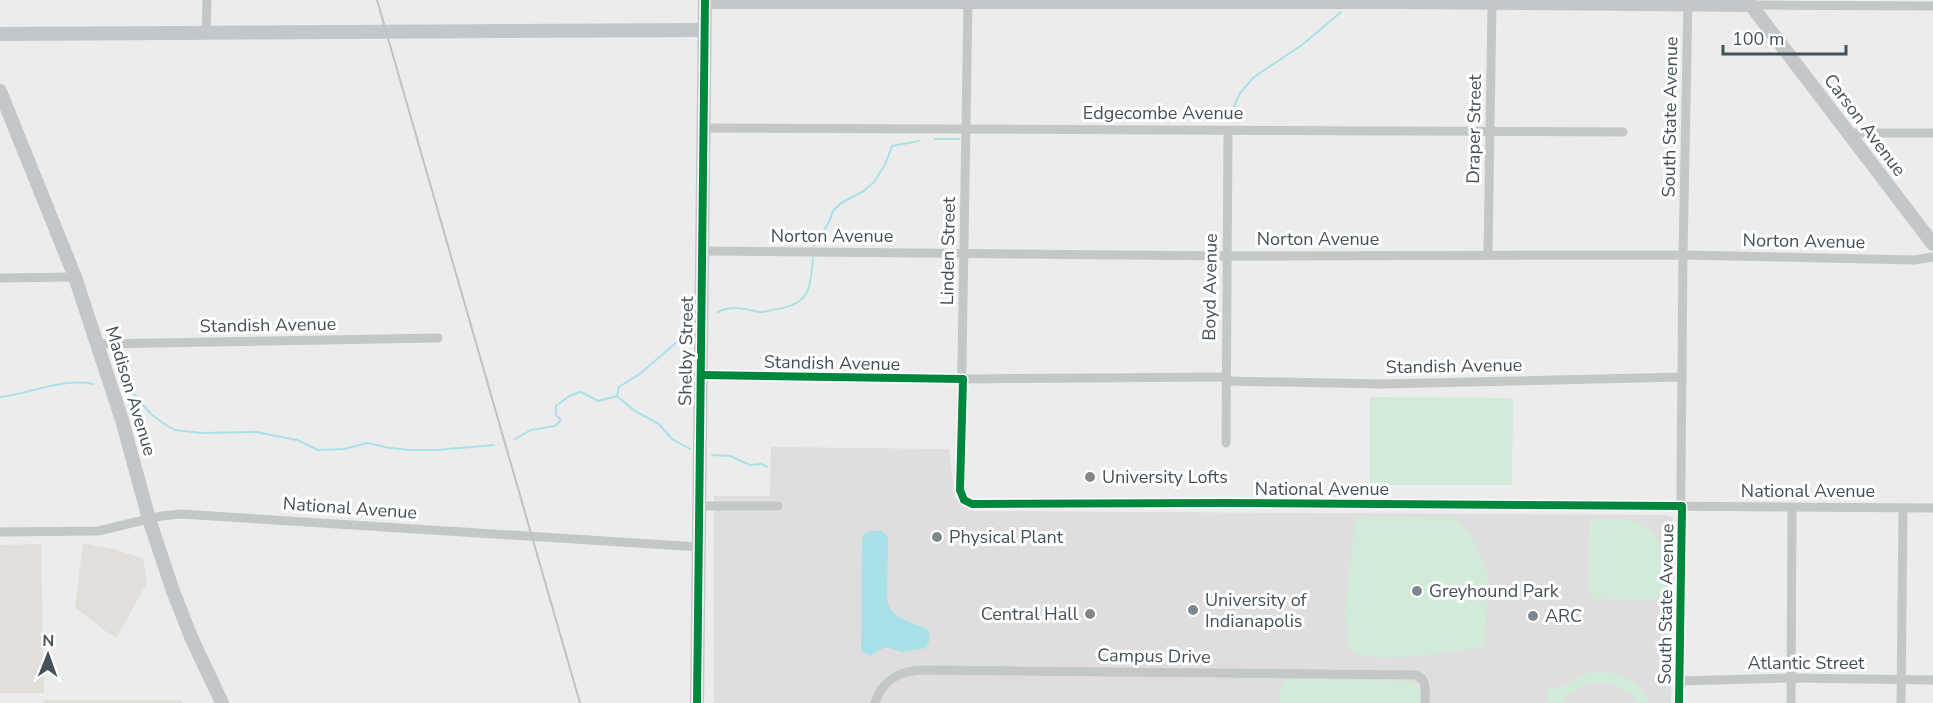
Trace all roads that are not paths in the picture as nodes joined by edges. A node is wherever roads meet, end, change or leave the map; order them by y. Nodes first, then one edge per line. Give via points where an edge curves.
1 (207, 0) edge
2 (705, 1) edge
3 (834, 1) edge
4 (960, 1) edge
5 (1067, 1) edge
6 (1688, 3) edge
7 (1749, 3) edge
8 (1492, 4) junction
9 (1933, 6) edge
10 (704, 30) junction
11 (206, 33) junction
12 (0, 34) edge
13 (0, 91) edge
14 (703, 128) junction
15 (966, 128) junction
16 (1228, 131) junction
17 (1491, 131) junction
18 (1623, 132) dead end
19 (1848, 133) junction
20 (1933, 133) edge
21 (1933, 244) edge
22 (702, 251) junction
23 (964, 254) junction
24 (1488, 254) junction
25 (1683, 255) junction
26 (1227, 256) junction
27 (1933, 257) edge
28 (75, 277) junction
29 (0, 278) edge
30 (438, 338) dead end
31 (98, 344) junction
32 (701, 375) junction
33 (1682, 377) junction
34 (963, 379) junction
35 (1226, 379) junction
36 (1226, 443) dead end
37 (964, 500) joint
38 (700, 506) junction
39 (778, 506) dead end
40 (1682, 506) junction
41 (1792, 508) junction
42 (1903, 508) junction
43 (1933, 508) edge
44 (149, 519) junction
45 (0, 532) edge
46 (699, 547) junction
47 (1791, 678) junction
48 (1901, 680) junction
49 (1933, 680) edge
50 (1680, 681) junction
51 (222, 703) edge
52 (697, 703) edge
53 (875, 703) edge
54 (1425, 703) edge
55 (1679, 703) edge
56 (1791, 703) edge
57 (1901, 703) edge

1 - 11 street
2 - 3 street
2 - 10 street, Shelby Street
3 - 4 street
4 - 5 street
4 - 15 street, Linden Street
5 - 8 street
6 - 7 street
6 - 8 street
6 - 25 street, South State Avenue
7 - 9 street
7 - 19 street, Carson Avenue
8 - 17 street, Draper Street
10 - 11 street
10 - 14 street, Shelby Street
11 - 12 street
13 - 28 street, Madison Avenue
14 - 15 street, Edgecombe Avenue
14 - 22 street, Shelby Street
15 - 16 street, Edgecombe Avenue
15 - 23 street, Linden Street
16 - 17 street, Edgecombe Avenue
16 - 26 street, Boyd Avenue
17 - 18 street, Edgecombe Avenue
17 - 24 street, Draper Street
19 - 20 street
19 - 21 street, Carson Avenue
22 - 23 street, Norton Avenue
22 - 32 street, Shelby Street
23 - 26 street, Norton Avenue
23 - 34 street, Linden Street
24 - 25 street, Norton Avenue
24 - 26 street, Norton Avenue
25 - 27 street, Norton Avenue via 1914,260
25 - 33 street, South State Avenue
26 - 35 street, Boyd Avenue
28 - 29 street
28 - 31 street, Madison Avenue
30 - 31 street, Standish Avenue
31 - 44 street, Madison Avenue
32 - 34 street, Standish Avenue
32 - 38 street, Shelby Street
33 - 35 street, Standish Avenue via 1382,384
33 - 40 street, South State Avenue
34 - 35 street, Standish Avenue
34 - 37 street, Linden Street via 960,484
35 - 36 street, Boyd Avenue
37 - 40 street, National Avenue via 977,504
38 - 39 street
38 - 46 street, Shelby Street
40 - 41 street, National Avenue
40 - 50 street, South State Avenue
41 - 42 street, National Avenue
41 - 47 street
42 - 43 street, National Avenue
42 - 48 street
44 - 45 street, National Avenue via 98,531
44 - 46 street, National Avenue via 181,514
44 - 51 street, Madison Avenue via 183,618
46 - 52 street, Shelby Street
47 - 48 street, Atlantic Street
47 - 50 street, Atlantic Street
47 - 56 street
48 - 49 street, Atlantic Street
48 - 57 street
50 - 55 street, South State Avenue
53 - 54 street, Campus Drive via 881,689 895,676 925,670 1412,675 1425,681

